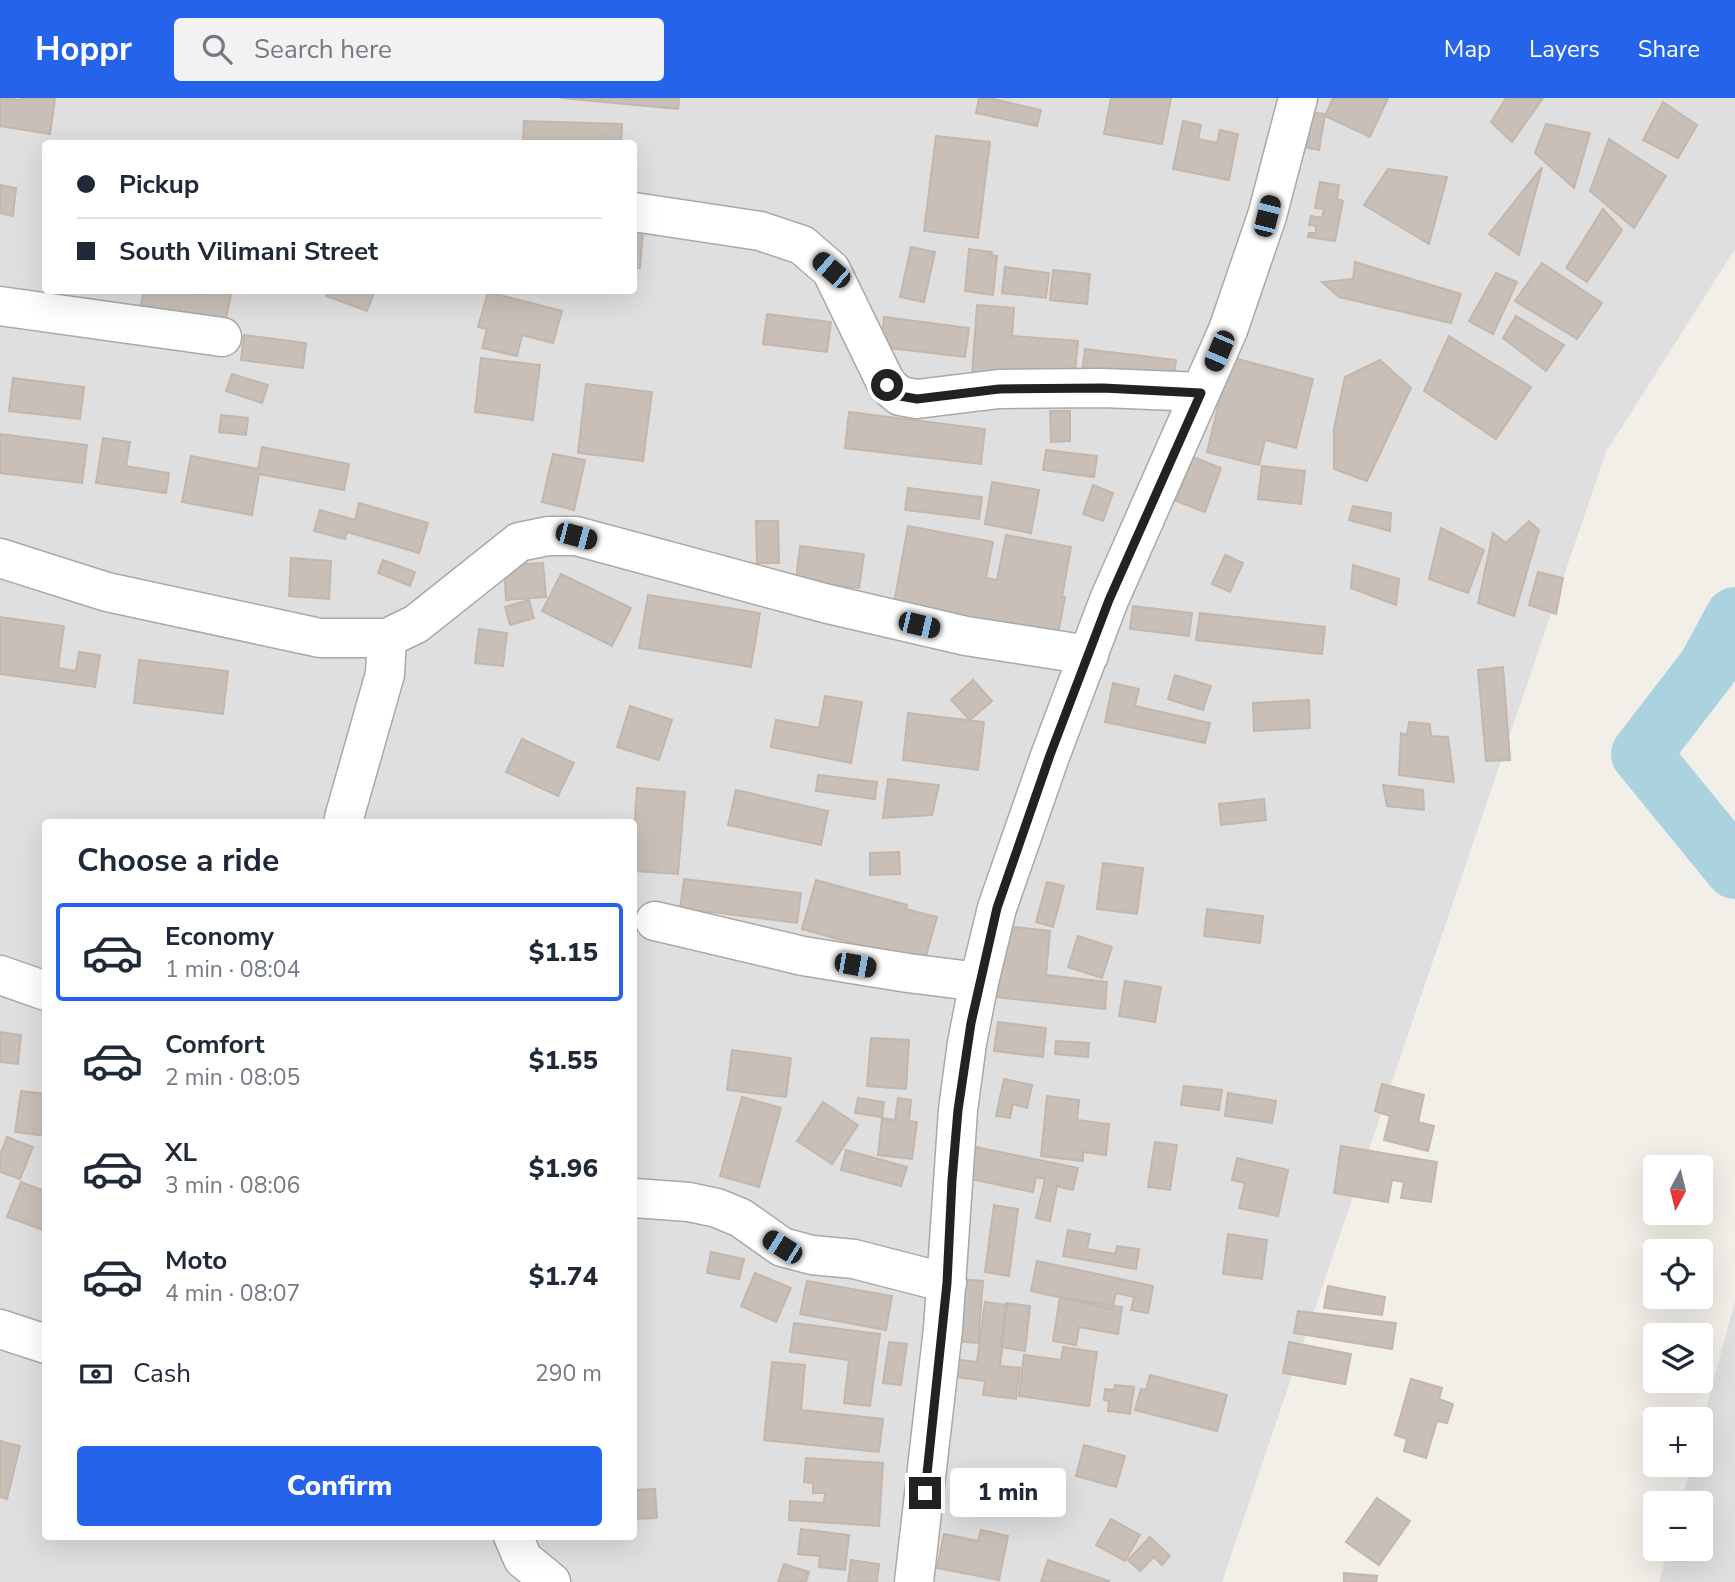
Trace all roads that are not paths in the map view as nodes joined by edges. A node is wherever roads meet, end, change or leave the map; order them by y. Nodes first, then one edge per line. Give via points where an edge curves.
1 (1298, 98) edge
2 (637, 212) edge
3 (0, 306) edge
4 (222, 337) dead end
5 (1201, 393) junction
6 (0, 558) edge
7 (387, 638) junction
8 (1089, 655) junction
9 (344, 818) dead end
10 (655, 921) dead end
11 (0, 975) edge
12 (979, 982) junction
13 (42, 990) edge
14 (637, 1198) edge
15 (947, 1283) junction
16 (0, 1329) edge
17 (42, 1343) edge
18 (515, 1540) edge
19 (551, 1582) edge
20 (914, 1582) edge

1 - 5 street via 1247,279
2 - 5 street via 760,231 802,245 831,270 887,385 900,396 917,399 1051,388
3 - 4 street
5 - 8 street
6 - 7 street via 107,592 320,638
7 - 8 street via 415,624 519,542 576,536 914,624
7 - 9 street via 385,674
8 - 12 street via 997,908
10 - 12 street via 803,956
11 - 13 street
12 - 15 street via 958,1110
14 - 15 street via 717,1208 741,1218 782,1247 854,1259
15 - 20 street
16 - 17 street
18 - 19 street via 523,1559

